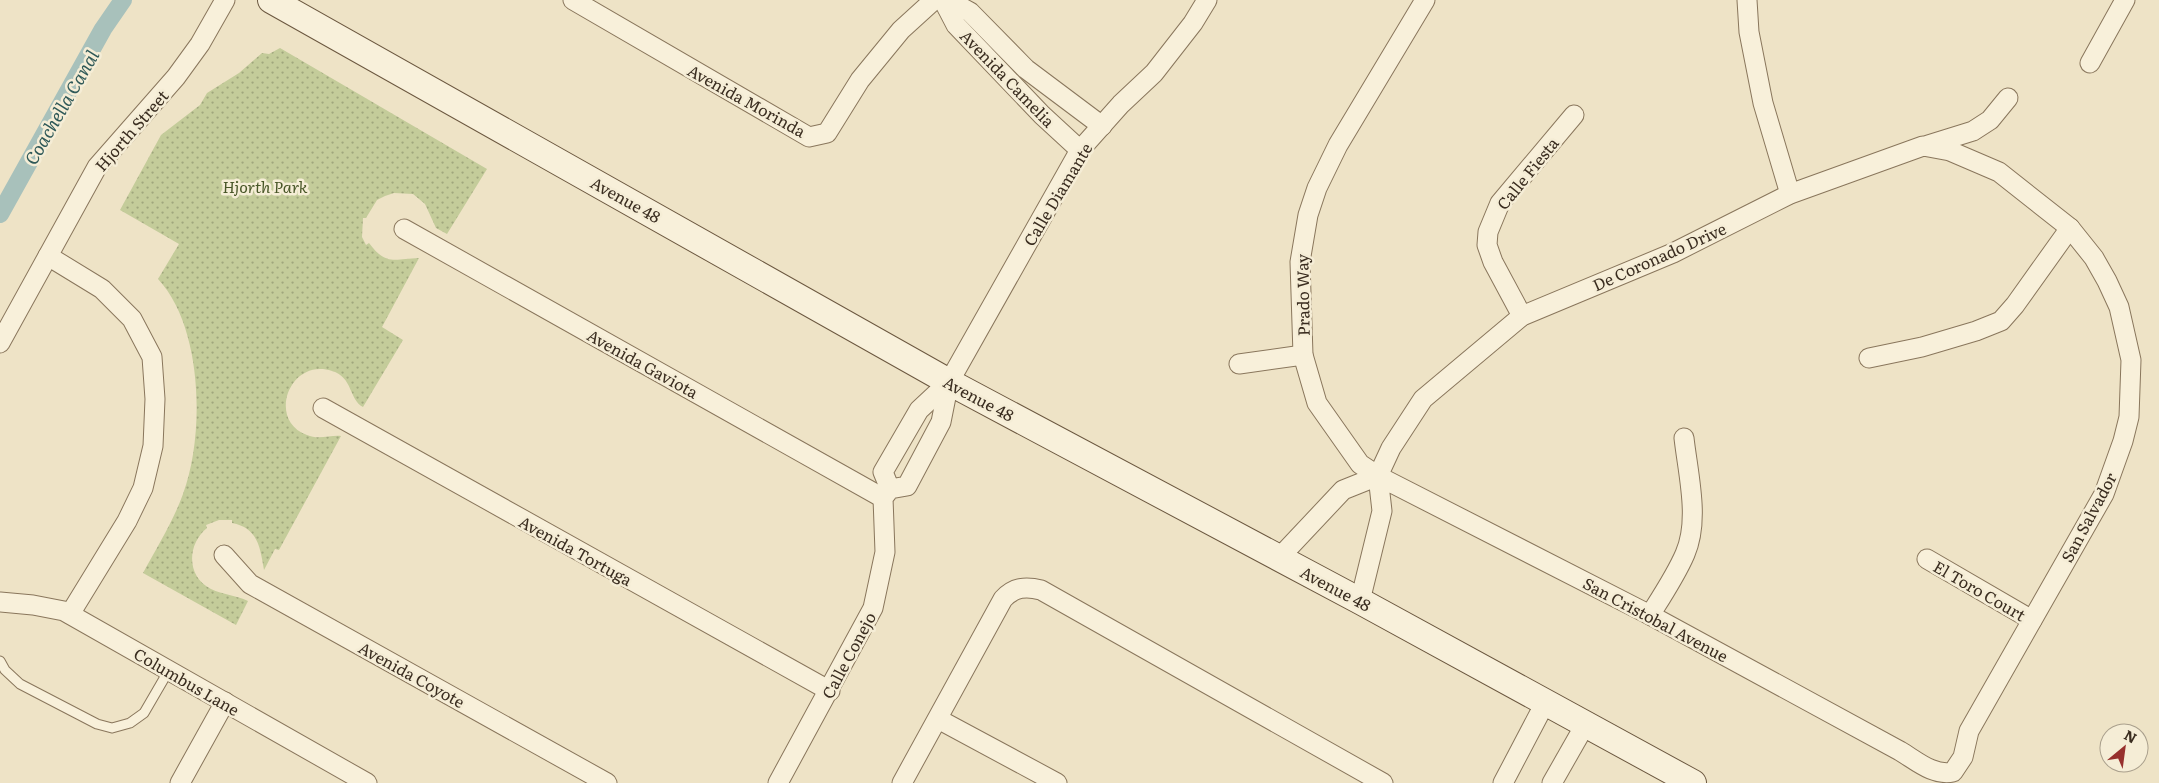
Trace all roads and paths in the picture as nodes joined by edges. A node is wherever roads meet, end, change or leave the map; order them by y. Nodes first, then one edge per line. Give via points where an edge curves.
1 (225, 0) edge
2 (272, 0) edge
3 (573, 0) edge
4 (934, 0) edge
5 (943, 0) edge
6 (948, 0) edge
7 (1207, 0) edge
8 (1425, 0) edge
9 (1746, 0) edge
10 (2125, 0) edge
11 (2090, 63) dead end
12 (1040, 80) junction
13 (1025, 97) junction
14 (2008, 98) dead end
15 (1574, 115) dead end
16 (1102, 126) junction
17 (1923, 146) junction
18 (1080, 150) junction
19 (1790, 194) junction
20 (2070, 228) junction
21 (404, 229) dead end
22 (48, 256) junction
23 (1522, 316) junction
24 (0, 343) edge
25 (1303, 355) junction
26 (1869, 358) dead end
27 (1239, 364) dead end
28 (949, 382) junction
29 (323, 408) dead end
30 (1684, 438) dead end
31 (1378, 476) junction
32 (887, 494) junction
33 (224, 555) dead end
34 (1278, 558) junction
35 (1927, 559) dead end
36 (1360, 601) junction
37 (0, 602) edge
38 (70, 614) junction
39 (1650, 616) junction
40 (2032, 620) junction
41 (0, 661) edge
42 (169, 670) junction
43 (830, 691) junction
44 (225, 702) junction
45 (1546, 703) junction
46 (938, 718) junction
47 (1585, 725) junction
48 (1929, 769) joint
49 (180, 783) edge
50 (367, 783) edge
51 (607, 783) edge
52 (778, 783) edge
53 (902, 783) edge
54 (1057, 783) edge
55 (1383, 783) edge
56 (1502, 783) edge
57 (1552, 783) edge
58 (1693, 783) edge

1 - 22 street, Hjorth Street via 200,44 176,77 96,167
2 - 28 main road, Avenue 48
3 - 4 street, Avenida Morinda via 809,137 826,133 860,80 901,30
5 - 13 street, Avenida Camelia via 956,24
6 - 12 street, Avenida Camelia via 970,12
7 - 16 street, Calle Diamante via 1154,73
8 - 25 street, Prado Way via 1338,145 1317,188 1306,224 1300,262
9 - 19 street via 1762,103
10 - 11 street
12 - 13 street
12 - 16 street, Avenida Camelia
13 - 18 street, Avenida Camelia
14 - 17 street, De Coronado Drive via 1990,120 1973,130
15 - 23 street, Calle Fiesta via 1500,203 1488,232 1487,245 1493,262
16 - 18 street, Calle Diamante
17 - 19 street, De Coronado Drive
17 - 20 street, San Salvador via 1950,151 2000,172
18 - 28 street, Calle Diamante
19 - 23 street, De Coronado Drive via 1673,253
20 - 26 street via 2001,321 1922,347
20 - 40 street, San Salvador via 2094,258 2119,307 2131,360 2129,417 2104,494
21 - 32 street, Avenida Gaviota
22 - 24 street, Hjorth Street
22 - 38 street via 102,289 132,320 152,357 155,399 153,446 144,488
23 - 31 street, De Coronado Drive via 1423,399 1391,448
25 - 27 street
25 - 31 street, Prado Way via 1317,403 1360,464
28 - 32 street, Calle Conejo via 919,410 883,472
28 - 32 street via 942,422 907,486
28 - 34 main road, Avenue 48
29 - 43 street, Avenida Tortuga
30 - 39 street via 1690,536 1686,554
31 - 34 street via 1344,490
31 - 36 street via 1382,511
31 - 39 street, San Cristobal Avenue
32 - 43 street, Calle Conejo via 885,552 874,608
33 - 51 street, Avenida Coyote via 250,584
34 - 36 main road, Avenue 48
35 - 40 street, El Toro Court
36 - 45 main road, Avenue 48
37 - 38 street, Columbus Lane via 33,605
38 - 42 street, Columbus Lane
39 - 48 street, San Cristobal Avenue via 1900,750
40 - 48 street, San Salvador via 1969,731 1962,757 1953,772 1943,774
41 - 42 lane via 20,684 97,724 112,728 130,723 144,713
42 - 44 street, Columbus Lane
43 - 52 street, Calle Conejo
44 - 49 street
44 - 50 street, Columbus Lane
45 - 47 main road, Avenue 48
45 - 56 street
46 - 53 street
46 - 54 street
46 - 55 street via 1003,599 1014,590 1031,588 1041,590
47 - 57 street
47 - 58 main road, Avenue 48

